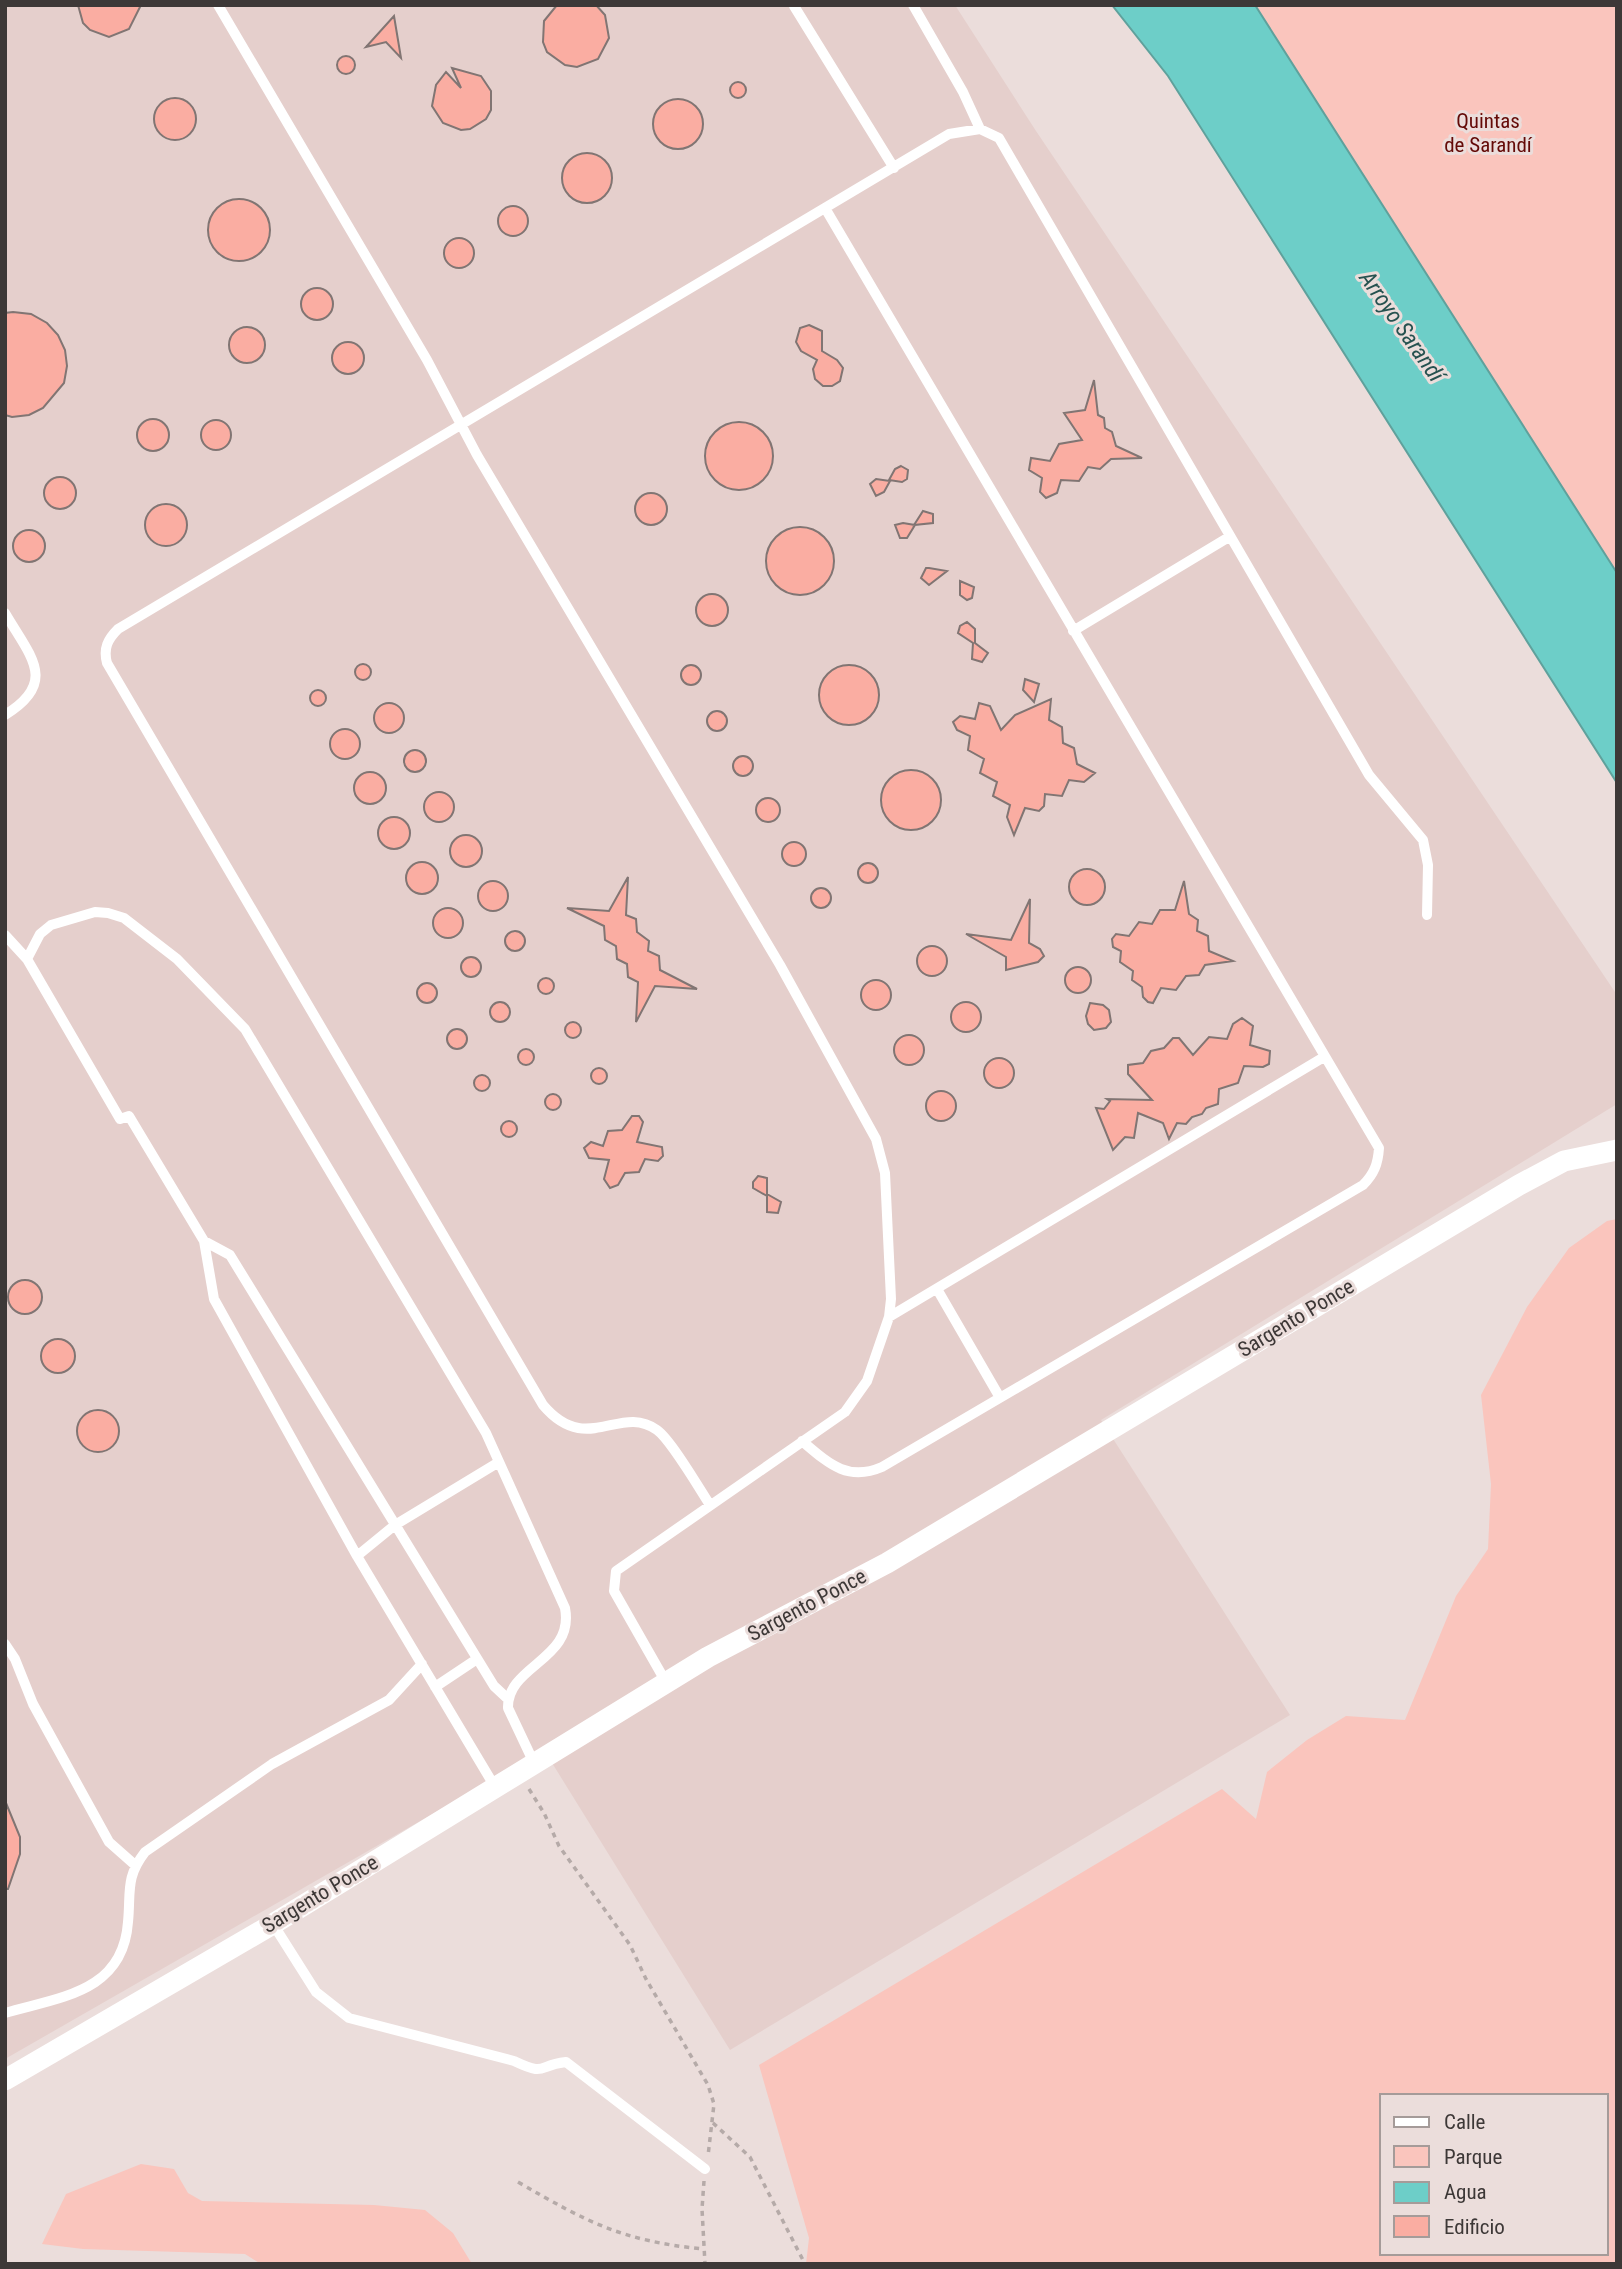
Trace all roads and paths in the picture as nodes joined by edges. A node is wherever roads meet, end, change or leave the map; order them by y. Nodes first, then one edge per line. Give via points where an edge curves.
1 (218, 5) edge
2 (913, 5) edge
3 (794, 6) edge
4 (980, 129) junction
5 (894, 168) junction
6 (825, 208) junction
7 (461, 425) junction
8 (1229, 537) junction
9 (5, 613) edge
10 (1073, 631) junction
11 (5, 715) edge
12 (1427, 915) dead end
13 (6, 940) edge
14 (27, 959) junction
15 (1324, 1057) junction
16 (1617, 1150) edge
17 (204, 1241) junction
18 (937, 1289) junction
19 (889, 1317) junction
20 (999, 1396) junction
21 (802, 1441) junction
22 (499, 1462) junction
23 (710, 1505) junction
24 (395, 1525) junction
25 (357, 1556) junction
26 (5, 1644) edge
27 (477, 1659) junction
28 (422, 1664) junction
29 (667, 1684) junction
30 (435, 1687) junction
31 (508, 1699) junction
32 (526, 1768) junction
33 (495, 1787) junction
34 (135, 1865) junction
35 (273, 1924) junction
36 (5, 2013) edge
37 (5, 2080) edge
38 (713, 2123) junction
39 (705, 2169) junction
40 (518, 2182) dead end
41 (703, 2249) junction
42 (705, 2264) edge
43 (805, 2264) edge

1 - 7 lane
2 - 4 lane
3 - 5 lane
4 - 5 lane via 949,134
4 - 8 lane via 999,138
5 - 6 lane
6 - 7 lane
6 - 10 lane
7 - 19 lane via 786,977 876,1139 885,1173
7 - 23 lane via 118,629 108,639 104,654 542,1405 554,1419 571,1428 595,1430 632,1422 659,1430
8 - 10 lane
8 - 12 lane via 1369,775 1423,840 1428,865
9 - 11 lane via 38,675 35,690 25,703
10 - 15 lane
13 - 14 lane
14 - 17 lane via 120,1119 129,1116
14 - 22 lane via 40,934 51,925 95,912 108,913 124,918 207,987 260,1050 433,1338
15 - 18 lane
15 - 20 lane via 1379,1148 1373,1175 1363,1185
16 - 29 street, Sargento Ponce via 1564,1161 1519,1185 887,1563 708,1657
17 - 24 lane via 230,1255
17 - 25 lane via 214,1299
18 - 19 lane
18 - 20 lane
19 - 21 lane via 856,1400
20 - 21 lane via 869,1472 841,1471
21 - 23 lane
22 - 24 lane
22 - 31 lane via 568,1622 558,1645 512,1688
23 - 29 lane via 626,1562 613,1581 614,1591
24 - 25 lane
24 - 27 lane
25 - 28 lane
26 - 34 lane via 109,1842
27 - 30 lane
27 - 31 lane
28 - 30 lane
28 - 34 lane via 389,1700 272,1765 145,1852
29 - 32 street, Sargento Ponce
30 - 33 lane
31 - 32 lane
32 - 33 street, Sargento Ponce
32 - 38 path via 558,1846 630,1945 708,2085
33 - 35 street, Sargento Ponce
34 - 36 lane via 128,1886 128,1925 118,1956 102,1978 63,1999
35 - 37 street, Sargento Ponce
35 - 39 lane via 316,1992 349,2018 532,2070 566,2062
38 - 39 path
38 - 43 path via 750,2157
39 - 41 path
40 - 41 path via 590,2224 617,2234 656,2245
41 - 42 path

